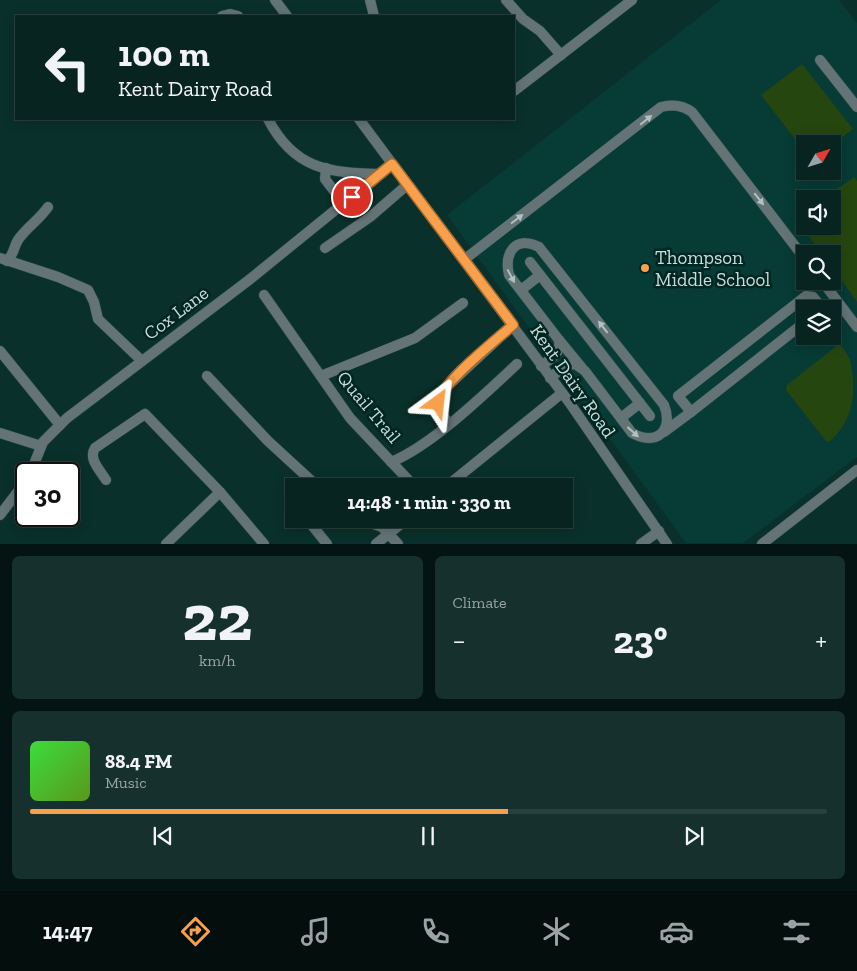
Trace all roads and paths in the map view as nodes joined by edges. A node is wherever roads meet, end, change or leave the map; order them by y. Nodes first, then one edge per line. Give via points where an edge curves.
1 (275, 0) edge
2 (370, 0) edge
3 (506, 0) edge
4 (632, 0) edge
5 (286, 15) edge
6 (374, 15) edge
7 (561, 55) junction
8 (820, 60) dead end
9 (515, 90) edge
10 (857, 107) edge
11 (269, 120) edge
12 (361, 120) edge
13 (392, 164) junction
14 (326, 168) junction
15 (381, 174) junction
16 (407, 185) junction
17 (344, 204) junction
18 (48, 207) dead end
19 (796, 247) edge
20 (325, 248) dead end
21 (464, 259) junction
22 (4, 260) edge
23 (530, 262) dead end
24 (540, 275) junction
25 (521, 290) junction
26 (829, 290) edge
27 (264, 295) dead end
28 (835, 298) junction
29 (801, 300) edge
30 (815, 300) edge
31 (833, 300) edge
32 (463, 303) dead end
33 (796, 304) edge
34 (513, 325) junction
35 (857, 327) edge
36 (796, 329) edge
37 (560, 340) junction
38 (0, 351) edge
39 (142, 361) junction
40 (517, 364) dead end
41 (541, 366) junction
42 (585, 372) junction
43 (207, 376) dead end
44 (321, 376) junction
45 (550, 378) junction
46 (562, 393) junction
47 (678, 396) junction
48 (662, 402) junction
49 (640, 403) junction
50 (691, 412) junction
51 (650, 416) dead end
52 (621, 418) junction
53 (448, 423) junction
54 (60, 425) junction
55 (0, 433) edge
56 (661, 434) junction
57 (41, 446) junction
58 (35, 462) edge
59 (391, 462) junction
60 (857, 470) edge
61 (308, 478) edge
62 (406, 478) edge
63 (457, 478) edge
64 (106, 480) dead end
65 (220, 492) junction
66 (15, 495) edge
67 (0, 514) edge
68 (314, 528) edge
69 (383, 528) edge
70 (395, 528) edge
71 (658, 531) junction
72 (389, 533) junction
73 (166, 544) edge
74 (264, 544) edge
75 (327, 544) edge
76 (376, 544) edge
77 (398, 544) edge
78 (641, 544) edge
79 (667, 544) edge
80 (762, 544) edge

1 - 5 street
2 - 6 street
3 - 7 street
4 - 7 street
7 - 9 street
8 - 10 street
11 - 14 street via 290,151
12 - 13 street, Kent Dairy Road
13 - 15 street, Cox Lane
13 - 16 street, Kent Dairy Road
14 - 15 street
14 - 17 street via 325,179
15 - 17 street, Cox Lane
16 - 20 street via 370,217
16 - 21 street, Kent Dairy Road
17 - 39 street, Cox Lane
18 - 22 street via 16,242 16,251
21 -> 19 street via 661,107 669,105 692,112
21 - 34 street, Kent Dairy Road
22 - 39 street, Cox Lane via 88,290 98,319
23 - 24 street
24 - 25 street
24 - 49 street
25 - 37 street
48 -> 25 street via 539,246 530,242 517,245 509,252 506,262 509,275
26 - 28 street
27 - 44 street
28 - 31 street
28 - 35 street
29 - 30 street via 806,296
32 - 44 street, Quail Trail via 415,338
33 - 47 street
34 - 41 street, Kent Dairy Road
34 - 53 street via 440,393 439,409
36 - 50 street
37 - 41 street via 557,354
37 - 42 street
38 - 54 street
39 - 54 street
40 - 53 street, Quail Trail
41 - 45 street, Kent Dairy Road
42 - 45 street via 575,364 566,365
42 - 52 street
43 - 61 street via 268,441
44 - 59 street, Quail Trail via 350,418
45 - 46 street, Kent Dairy Road
46 - 63 street
46 - 71 street, Kent Dairy Road
47 - 48 street
47 - 50 street
48 - 56 street via 668,415 667,426
49 - 51 street
49 - 52 street
50 - 56 street
52 -> 56 street via 632,433 641,438 651,439
53 - 59 street, Quail Trail via 407,456
54 - 57 street
55 - 57 street
57 - 58 street
59 - 62 street
60 - 80 street
64 - 65 street via 92,459 92,453 145,414
65 - 73 street
65 - 74 street
66 - 67 street
68 - 75 street
69 - 72 street
70 - 72 street
71 - 78 street
71 - 79 street, Kent Dairy Road
72 - 76 street
72 - 77 street

